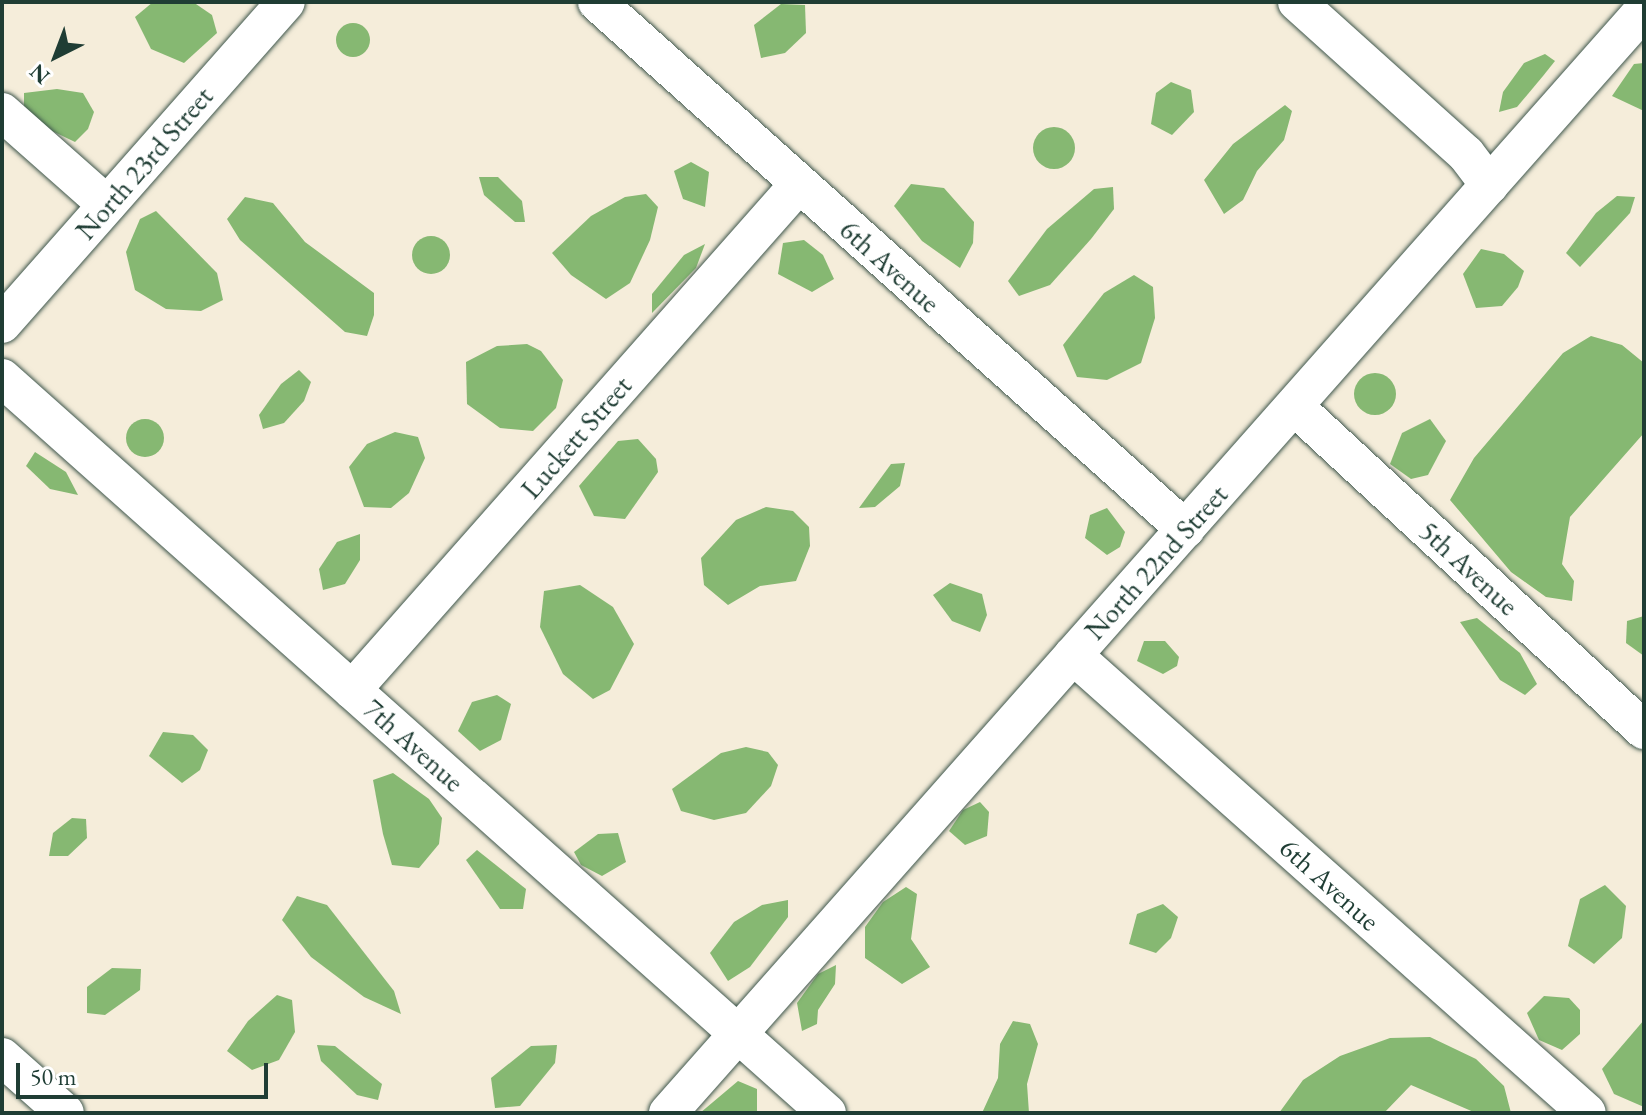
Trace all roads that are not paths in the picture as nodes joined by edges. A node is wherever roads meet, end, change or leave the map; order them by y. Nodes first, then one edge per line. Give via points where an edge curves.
1 (286, 2) edge
2 (597, 2) edge
3 (1297, 2) edge
4 (1644, 10) edge
5 (2, 112) edge
6 (799, 184) junction
7 (1489, 185) junction
8 (107, 205) junction
9 (2, 324) edge
10 (2, 378) edge
11 (1294, 406) junction
12 (1185, 529) junction
13 (1073, 655) junction
14 (352, 690) junction
15 (1644, 730) edge
16 (738, 1034) junction
17 (2, 1057) edge
18 (65, 1113) edge
19 (668, 1113) edge
20 (827, 1113) edge
21 (1587, 1113) edge

1 - 8 street, North 23rd Street
2 - 6 street, 6th Avenue
3 - 7 street via 1466,154
4 - 7 street, North 22nd Street
5 - 8 street
6 - 12 street, 6th Avenue
6 - 14 street, Luckett Street
7 - 11 street, North 22nd Street
8 - 9 street, North 23rd Street
10 - 14 street, 7th Avenue
11 - 12 street, North 22nd Street
11 - 15 street, 5th Avenue
12 - 13 street, North 22nd Street
13 - 16 street, North 22nd Street
13 - 21 street, 6th Avenue
14 - 16 street, 7th Avenue
16 - 19 street, North 22nd Street
16 - 20 street, 7th Avenue
17 - 18 street

